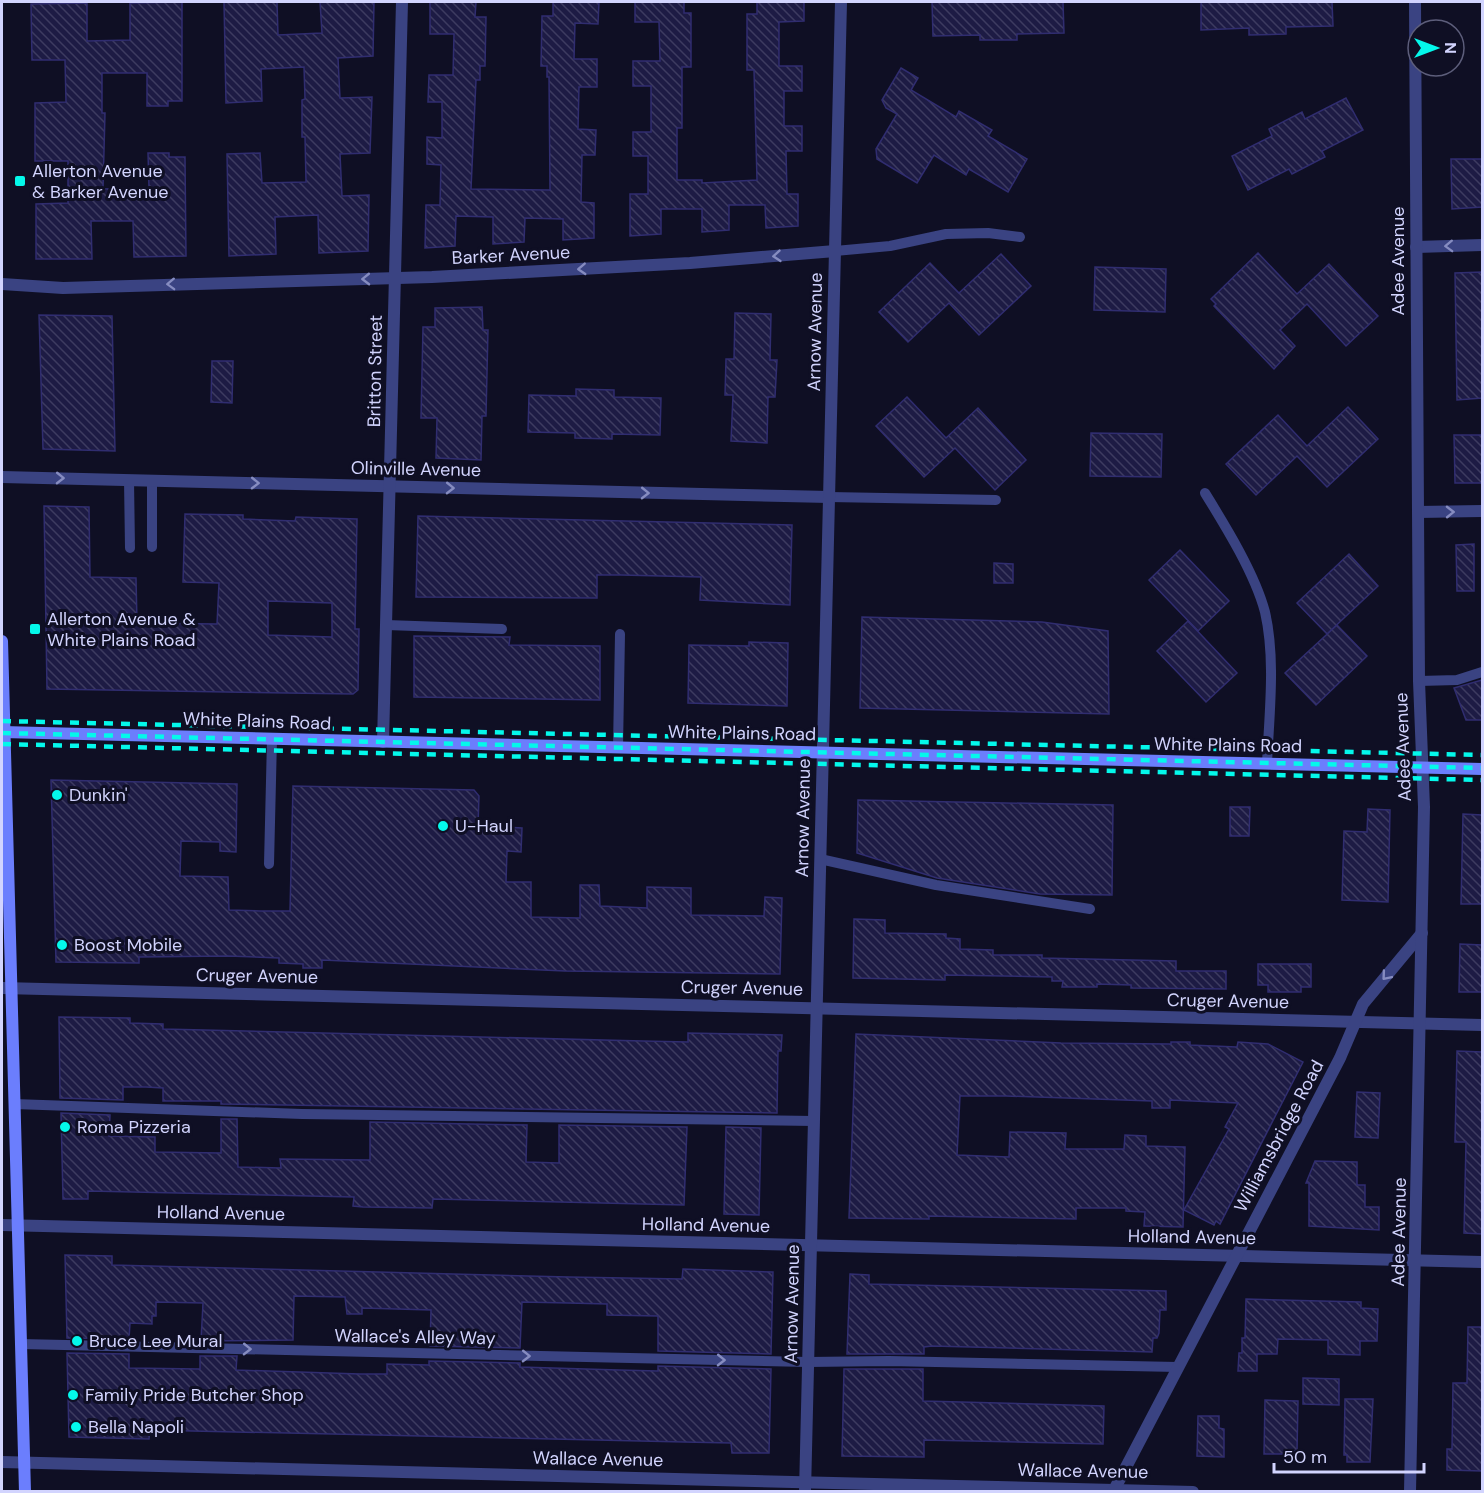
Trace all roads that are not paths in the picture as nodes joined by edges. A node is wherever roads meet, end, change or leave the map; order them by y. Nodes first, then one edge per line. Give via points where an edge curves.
1 (402, 2) edge
2 (841, 2) edge
3 (1415, 2) edge
4 (1020, 237) dead end
5 (1482, 245) edge
6 (1416, 247) junction
7 (835, 251) junction
8 (395, 278) junction
9 (2, 284) edge
10 (2, 477) edge
11 (129, 480) junction
12 (152, 481) junction
13 (390, 487) junction
14 (1205, 493) dead end
15 (829, 497) junction
16 (996, 500) dead end
17 (1482, 511) edge
18 (1418, 512) junction
19 (152, 547) dead end
20 (130, 548) dead end
21 (386, 625) junction
22 (502, 629) dead end
23 (621, 634) dead end
24 (2, 641) edge
25 (1482, 672) edge
26 (1419, 681) junction
27 (3, 732) edge
28 (272, 739) junction
29 (383, 742) junction
30 (618, 748) junction
31 (823, 753) junction
32 (1267, 764) junction
33 (1422, 767) junction
34 (1482, 769) edge
35 (820, 859) junction
36 (269, 864) dead end
37 (1090, 909) dead end
38 (1422, 933) junction
39 (6, 988) edge
40 (817, 1008) junction
41 (1355, 1022) junction
42 (1421, 1023) junction
43 (1482, 1025) edge
44 (14, 1104) junction
45 (814, 1121) junction
46 (2, 1225) edge
47 (17, 1226) junction
48 (811, 1245) junction
49 (1237, 1256) junction
50 (1416, 1260) junction
51 (1482, 1262) edge
52 (21, 1344) junction
53 (808, 1362) junction
54 (1178, 1367) junction
55 (2, 1462) edge
56 (24, 1463) junction
57 (805, 1487) edge
58 (1114, 1490) edge
59 (25, 1491) edge
60 (1193, 1491) edge
61 (1410, 1491) edge

1 - 8 street, Britton Street
2 - 7 street, Arnow Avenue
3 - 6 street, Adee Avenue
4 - 7 lane, Barker Avenue via 946,234 890,246
5 -> 6 street
6 - 18 street, Adee Avenue
7 -> 8 street, Barker Avenue via 690,263
7 - 15 street, Arnow Avenue
8 -> 9 street, Barker Avenue via 63,288
8 - 13 street, Britton Street
10 -> 11 street, Olinville Avenue
11 - 12 street, Olinville Avenue
11 - 20 lane
12 -> 13 street, Olinville Avenue
12 - 19 lane
13 -> 15 street, Olinville Avenue
13 - 21 street, Britton Street
14 - 32 lane via 1236,543 1264,612 1270,664
15 - 16 lane
15 - 31 street, Arnow Avenue
18 -> 17 street
18 - 26 street, Adee Avenue
21 - 22 lane
21 - 29 street, Britton Street
23 - 30 lane
24 - 27 main road
25 - 26 lane via 1457,680
26 - 33 street, Adee Avenue
27 - 28 main road, White Plains Road
27 - 39 main road
28 - 29 main road, White Plains Road
28 - 36 lane
29 - 30 main road, White Plains Road
30 - 31 main road, White Plains Road
31 - 32 main road, White Plains Road
31 - 35 street, Arnow Avenue
32 - 33 main road, White Plains Road
33 - 34 main road, White Plains Road
33 - 38 street, Adee Avenue
35 - 37 lane via 936,885
35 - 40 street, Arnow Avenue
38 -> 41 street, Williamsbridge Road via 1363,1004
38 - 42 street, Adee Avenue
39 - 40 street, Cruger Avenue
39 - 44 main road
40 - 41 street, Cruger Avenue
40 - 45 street, Arnow Avenue
41 - 42 street, Cruger Avenue
41 - 49 street, Williamsbridge Road
42 - 43 street, Cruger Avenue
42 - 50 street, Adee Avenue
44 - 45 lane via 302,1114
44 - 47 main road
45 - 48 street, Arnow Avenue
46 - 47 street, Holland Avenue
47 - 48 street, Holland Avenue
47 - 52 main road
48 - 49 street, Holland Avenue
48 - 53 street, Arnow Avenue
49 - 50 street, Holland Avenue
49 - 54 street, Williamsbridge Road
50 - 51 street, Holland Avenue
50 - 61 street, Adee Avenue
52 -> 53 lane, Wallace's Alley Way
52 - 56 main road
53 - 54 lane, Wallace's Alley Way
53 - 57 street, Arnow Avenue
54 - 58 street, Williamsbridge Road
55 - 56 street, Wallace Avenue
56 - 57 street, Wallace Avenue
56 - 59 main road
57 - 58 street, Wallace Avenue
58 - 60 street, Wallace Avenue

